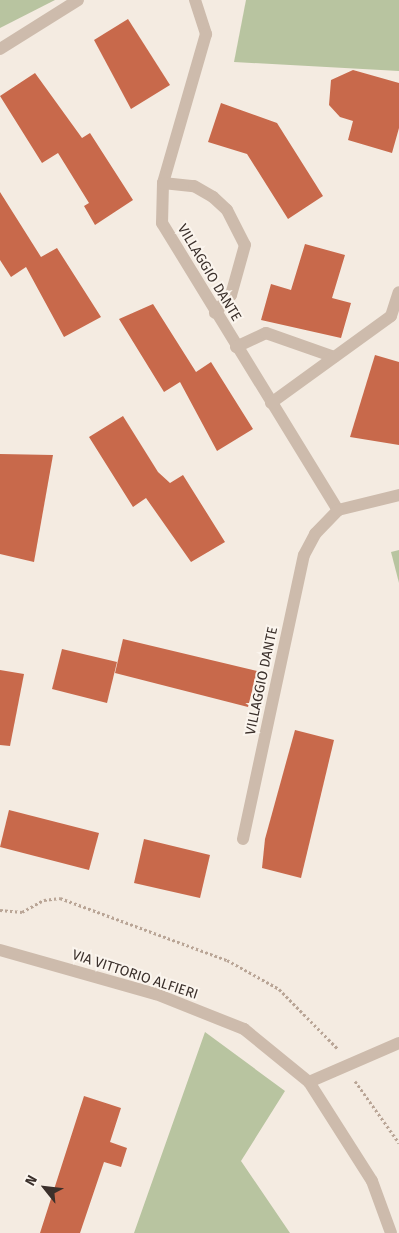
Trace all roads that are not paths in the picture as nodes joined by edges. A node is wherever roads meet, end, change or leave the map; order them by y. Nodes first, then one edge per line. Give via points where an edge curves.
1 (78, 0) edge
2 (195, 0) edge
3 (0, 48) edge
4 (163, 183) junction
5 (399, 292) edge
6 (215, 313) junction
7 (236, 347) junction
8 (334, 357) junction
9 (271, 403) junction
10 (399, 495) edge
11 (338, 510) junction
12 (242, 839) dead end
13 (0, 950) edge
14 (399, 1044) edge
15 (309, 1082) junction
16 (391, 1233) edge

1 - 3 street
2 - 4 street, VILLAGGIO DANTE via 206,34
4 - 6 street, VILLAGGIO DANTE via 162,223
4 - 6 street via 194,186 212,197 227,210 245,245 231,295
5 - 8 street via 391,316
6 - 7 street, VILLAGGIO DANTE
7 - 8 street via 266,333
7 - 9 street, VILLAGGIO DANTE
8 - 9 street
9 - 11 street, VILLAGGIO DANTE
10 - 11 street
11 - 12 street, VILLAGGIO DANTE via 315,534 304,555
13 - 15 street, VIA VITTORIO ALFIERI via 156,994 244,1029
14 - 15 street
15 - 16 street, VIA VITTORIO ALFIERI via 372,1181

